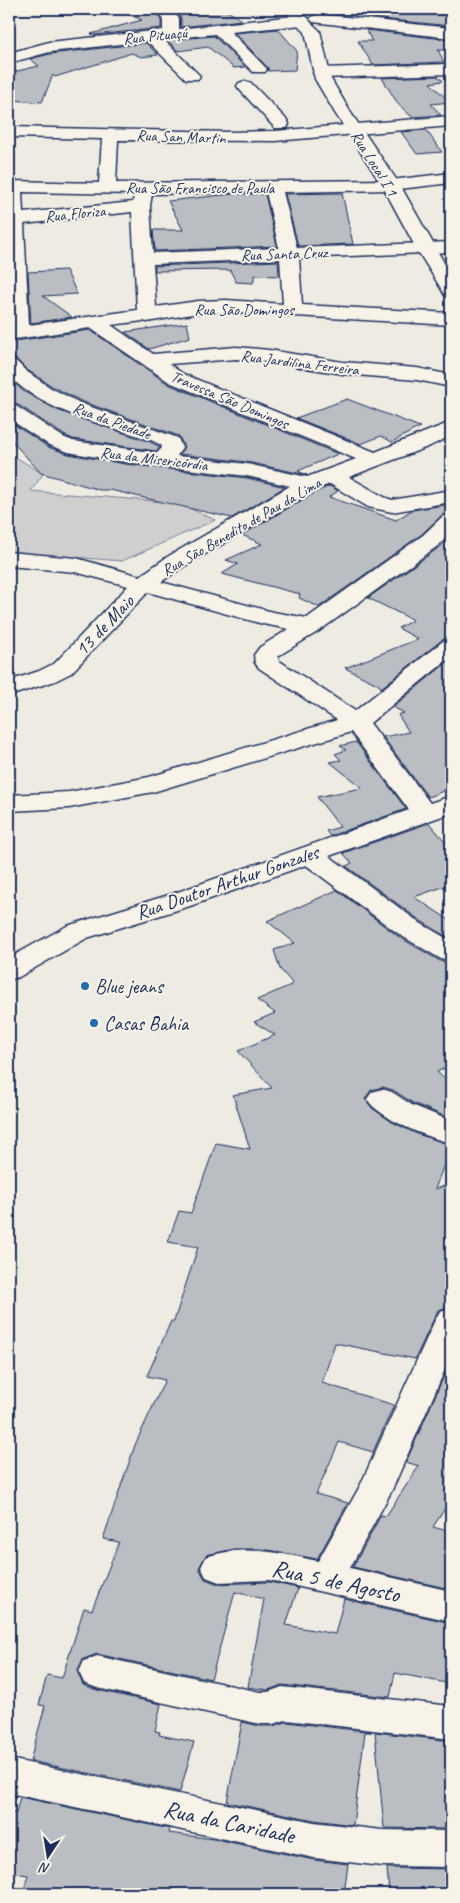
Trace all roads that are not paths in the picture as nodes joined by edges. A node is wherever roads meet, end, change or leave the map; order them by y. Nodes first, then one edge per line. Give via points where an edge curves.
1 (165, 9) edge
2 (289, 9) edge
3 (314, 20) edge
4 (218, 29) junction
5 (451, 33) edge
6 (171, 34) junction
7 (151, 36) junction
8 (9, 58) edge
9 (259, 69) dead end
10 (451, 69) edge
11 (321, 73) junction
12 (192, 76) dead end
13 (245, 86) dead end
14 (451, 121) edge
15 (281, 124) dead end
16 (354, 129) junction
17 (9, 132) edge
18 (110, 133) junction
19 (451, 178) edge
20 (391, 185) junction
21 (11, 186) edge
22 (273, 187) junction
23 (107, 188) junction
24 (142, 197) junction
25 (12, 219) edge
26 (451, 246) edge
27 (425, 248) junction
28 (289, 253) junction
29 (144, 259) junction
30 (14, 290) edge
31 (451, 290) edge
32 (293, 309) junction
33 (146, 316) junction
34 (451, 319) edge
35 (95, 323) junction
36 (15, 334) edge
37 (148, 360) junction
38 (12, 373) edge
39 (451, 381) edge
40 (9, 410) edge
41 (451, 428) edge
42 (373, 459) junction
43 (163, 460) junction
44 (330, 474) junction
45 (309, 484) junction
46 (451, 496) edge
47 (451, 521) edge
48 (9, 559) edge
49 (144, 583) junction
50 (311, 626) junction
51 (451, 646) edge
52 (9, 689) edge
53 (356, 722) junction
54 (9, 803) edge
55 (451, 804) edge
56 (424, 813) junction
57 (310, 855) junction
58 (77, 932) junction
59 (9, 949) edge
60 (451, 953) edge
61 (9, 972) edge
62 (382, 1100) dead end
63 (451, 1134) edge
64 (451, 1320) edge
65 (219, 1567) dead end
66 (326, 1579) junction
67 (451, 1606) edge
68 (97, 1672) dead end
69 (451, 1723) edge
70 (9, 1776) edge
71 (451, 1849) edge

1 - 6 street via 171,19
2 - 3 street
3 - 4 street, Rua Pituaçú
3 - 5 street, Rua Pituaçú
3 - 11 street, Rua Local I 1
4 - 6 street, Rua Pituaçú
4 - 9 street
6 - 7 street, Rua Pituaçú
7 - 8 street, Rua Pituaçú via 49,47
7 - 12 street
10 - 11 street
11 - 16 street, Rua Local I 1
13 - 15 street
14 - 16 street, Rua San Martin
16 - 18 street, Rua San Martin via 230,137
16 - 20 street, Rua Local I 1
17 - 18 street, Rua San Martin
18 - 23 street
19 - 20 street, Rua São Francisco de Paula
20 - 22 street, Rua São Francisco de Paula
20 - 27 street, Rua Local I 1
21 - 23 street, Rua São Francisco de Paula
21 - 25 street
22 - 24 street, Rua São Francisco de Paula
22 - 28 street
23 - 24 street, Rua São Francisco de Paula
24 - 25 street, Rua Floriza
24 - 29 street
25 - 30 street
26 - 27 street, Rua Santa Cruz
27 - 28 street, Rua Santa Cruz
27 - 31 street, Rua Local I 1
28 - 29 street, Rua Santa Cruz
28 - 32 street
29 - 33 street
30 - 36 street
32 - 33 street, Rua São Domingos via 226,306
32 - 34 street, Rua São Domingos
33 - 35 street, Rua São Domingos
35 - 36 street, Rua São Domingos
35 - 37 street, Travessa São Domingos
37 - 39 street, Rua Jardilina Ferreira via 236,353 343,368 418,374
37 - 42 street, Travessa São Domingos via 194,387
38 - 43 street, Rua da Piedade via 72,407 166,439 172,448
40 - 43 street, Rua da Misericórdia via 68,446
41 - 42 street, Rua São Benedito de Pau da Lima via 423,442
42 - 44 street, Rua São Benedito de Pau da Lima
43 - 45 street, Rua da Misericórdia via 247,470
44 - 45 street, Rua São Benedito de Pau da Lima
44 - 46 street via 376,502 392,506
45 - 49 street, Rua São Benedito de Pau da Lima
47 - 50 street via 431,540
48 - 49 street, Rua São Benedito de Pau da Lima via 76,565
49 - 50 street, Rua São Benedito de Pau da Lima via 271,619
49 - 52 street, 13 de Maio via 63,668
50 - 53 street via 268,652 267,663
51 - 53 street
53 - 54 street via 145,785 69,800
53 - 56 street
55 - 56 street, Rua Doutor Arthur Gonzales
56 - 57 street, Rua Doutor Arthur Gonzales
57 - 58 street, Rua Doutor Arthur Gonzales
57 - 60 street via 410,929
58 - 59 street
58 - 61 street, Rua Doutor Arthur Gonzales
62 - 63 street
64 - 66 street via 375,1490
65 - 66 street, Rua 5 de Agosto via 269,1565
66 - 67 street, Rua 5 de Agosto
68 - 69 street via 260,1708 273,1708 282,1703
70 - 71 street, Rua da Caridade via 270,1833 361,1847

